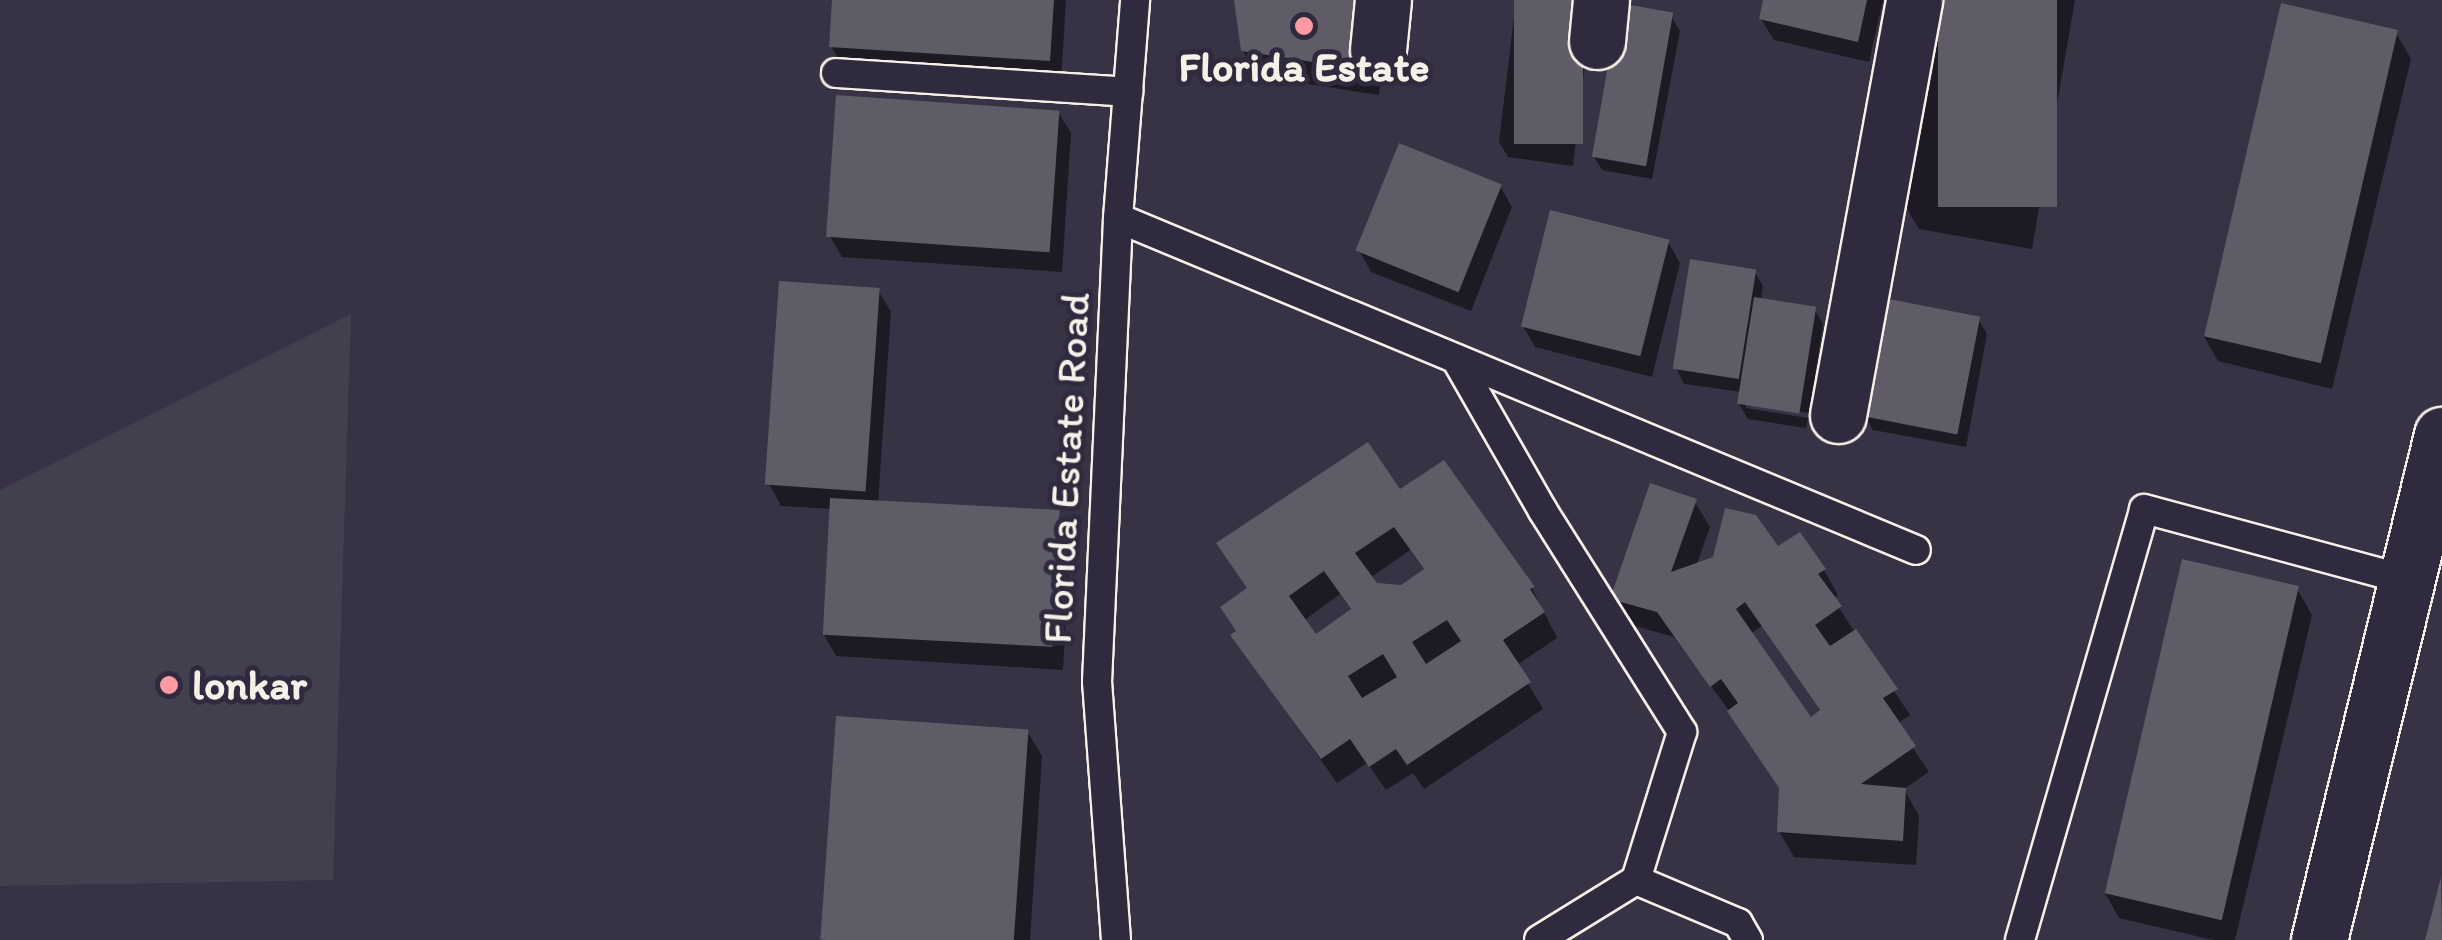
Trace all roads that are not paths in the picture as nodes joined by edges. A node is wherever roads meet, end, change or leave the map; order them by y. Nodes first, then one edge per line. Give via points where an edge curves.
1 (1135, 0) edge
2 (1914, 0) edge
3 (836, 73) dead end
4 (1128, 92) junction
5 (1118, 218) junction
6 (1456, 359) junction
7 (1838, 415) dead end
8 (2442, 435) edge
9 (1916, 550) dead end
10 (2404, 579) junction
11 (1636, 880) junction
12 (1116, 940) edge
13 (1540, 940) edge
14 (1748, 940) edge
15 (2020, 940) edge
16 (2319, 940) edge

1 - 4 lane, Florida Estate Road
2 - 7 street
3 - 4 lane
4 - 5 lane, Florida Estate Road
5 - 6 lane
5 - 12 lane, Florida Estate Road via 1097,682
6 - 9 lane
6 - 11 lane via 1682,732
8 - 10 street
10 - 15 lane via 2144,509
10 - 16 street
11 - 13 lane
11 - 14 lane via 1738,923

